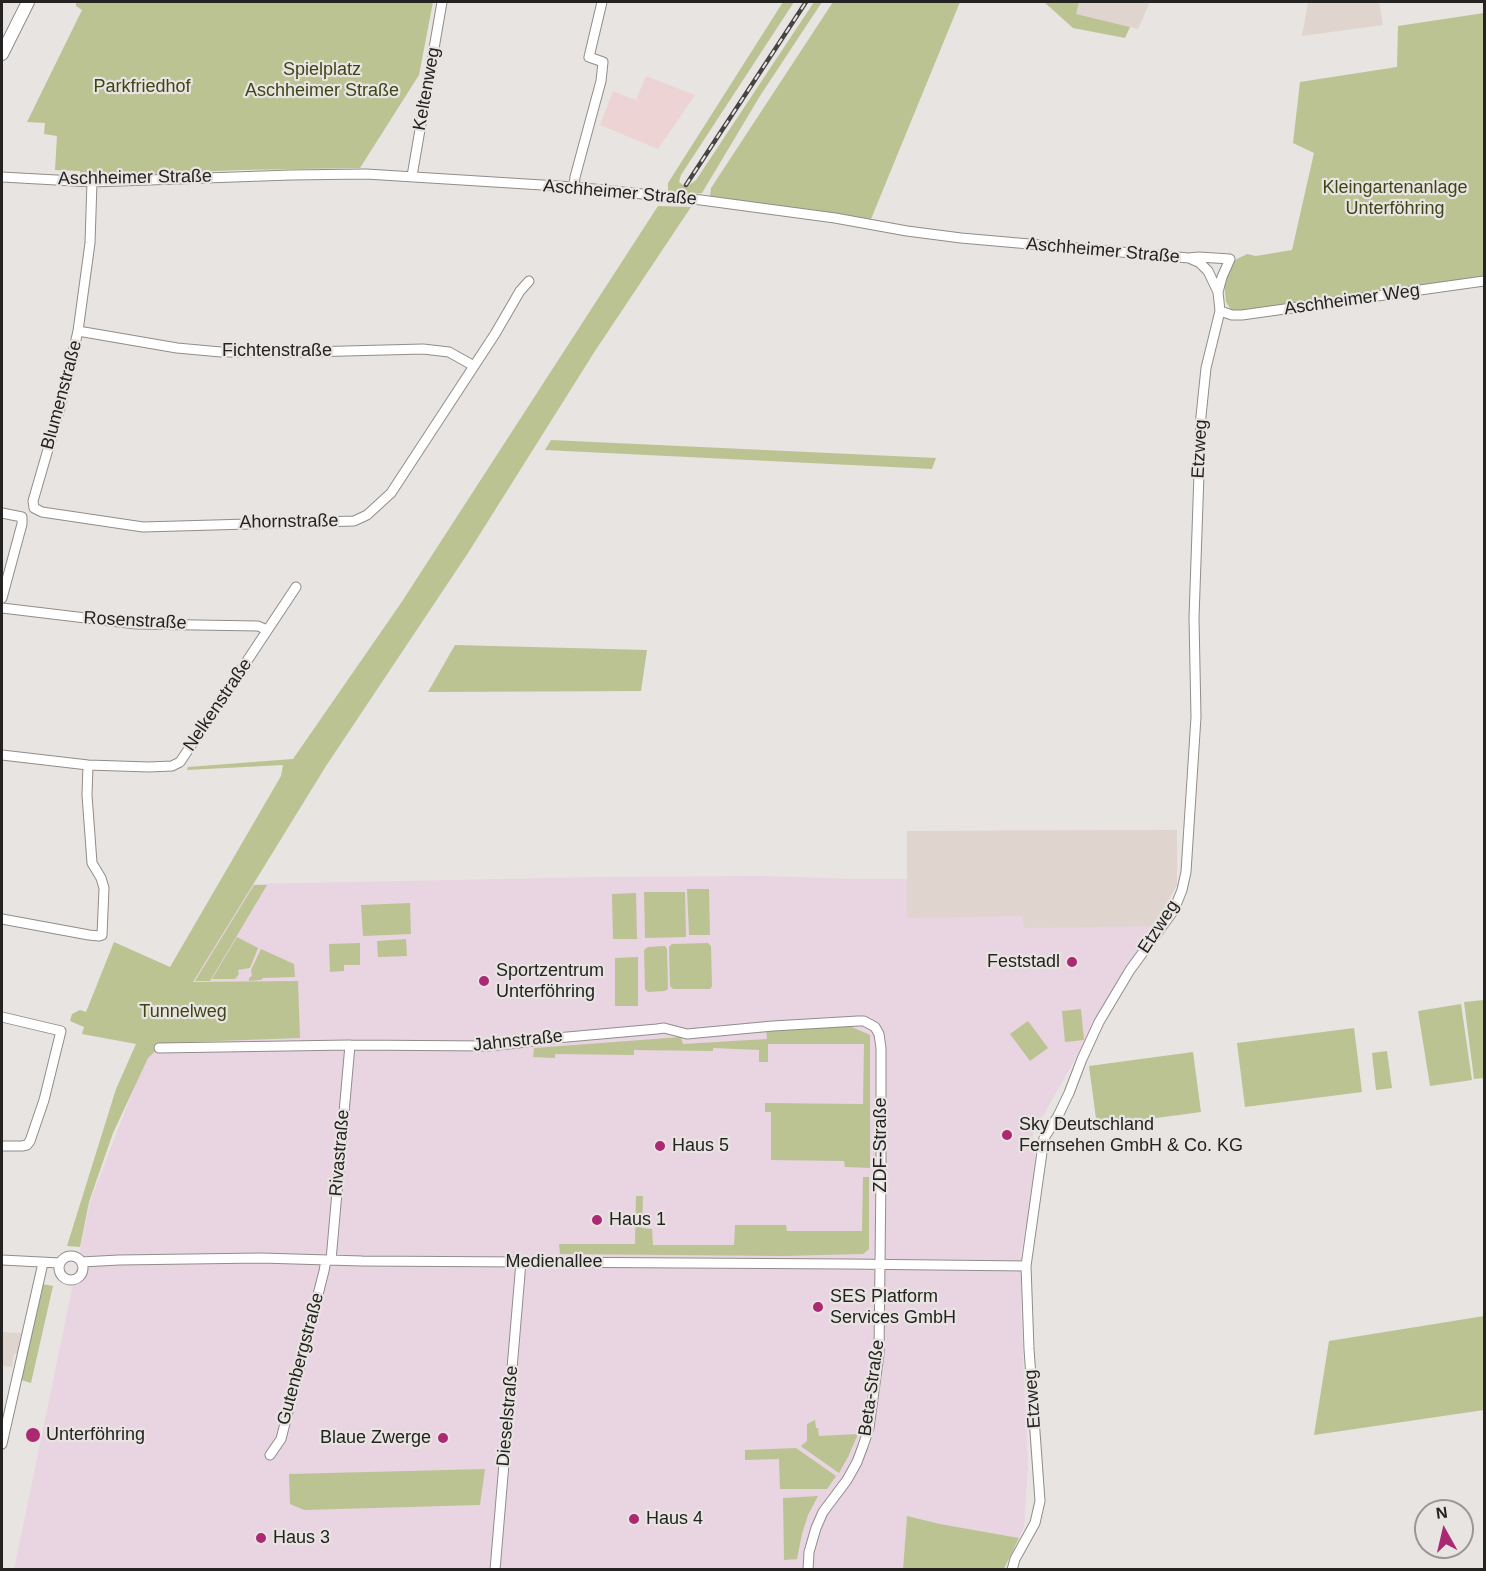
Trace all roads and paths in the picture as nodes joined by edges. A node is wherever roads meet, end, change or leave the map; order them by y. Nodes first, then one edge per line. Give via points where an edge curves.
1 (28, 2) edge
2 (442, 2) edge
3 (602, 2) edge
4 (2, 54) edge
5 (412, 176) junction
6 (2, 177) edge
7 (92, 182) junction
8 (574, 187) junction
9 (1189, 258) junction
10 (529, 281) dead end
11 (1485, 281) edge
12 (1218, 292) junction
13 (1220, 310) junction
14 (78, 331) junction
15 (474, 366) junction
16 (34, 508) junction
17 (2, 513) edge
18 (22, 517) junction
19 (296, 587) dead end
20 (2, 598) edge
21 (2, 608) edge
22 (267, 630) junction
23 (2, 755) edge
24 (88, 765) junction
25 (2, 919) edge
26 (2, 1017) edge
27 (874, 1027) joint
28 (350, 1045) junction
29 (159, 1048) dead end
30 (2, 1146) edge
31 (2, 1260) edge
32 (328, 1260) junction
33 (81, 1262) junction
34 (521, 1262) junction
35 (43, 1263) junction
36 (60, 1263) junction
37 (880, 1264) junction
38 (1026, 1266) junction
39 (6, 1408) edge
40 (2, 1444) edge
41 (270, 1455) dead end
42 (495, 1569) edge
43 (808, 1569) edge
44 (1012, 1569) edge

1 - 4 main road
2 - 5 street, Keltenweg
3 - 8 street via 590,57 603,62 601,81
5 - 7 street, Aschheimer Straße via 291,175
5 - 8 street, Aschheimer Straße
6 - 7 street, Aschheimer Straße
7 - 14 street, Blumenstraße via 90,243
8 - 9 street, Aschheimer Straße via 724,203 961,238
9 - 12 street, Aschheimer Straße via 1209,271
9 - 12 street, Etzweg via 1230,259
10 - 15 street, Ahornstraße
11 - 13 street, Aschheimer Weg via 1242,315
12 - 13 street, Etzweg
13 - 38 street, Etzweg via 1206,368 1201,416 1194,618 1196,717 1186,872 1174,909 1099,1022 1069,1093 1044,1138
14 - 15 street, Fichtenstraße via 221,352 423,349 449,352
14 - 16 street, Blumenstraße
15 - 16 street, Ahornstraße via 391,493 367,515 354,521 143,527
16 - 18 street
17 - 18 street
18 - 20 street
19 - 22 street, Nelkenstraße
21 - 22 street, Rosenstraße via 136,624 258,626
22 - 24 street, Nelkenstraße via 180,762 162,767
23 - 24 street, Nelkenstraße
24 - 25 street via 92,863 104,888 102,935
26 - 30 street via 61,1031 30,1141 22,1146
27 - 28 street, Jahnstraße via 858,1021 687,1034 657,1029 488,1046
27 - 37 street, ZDF-Straße via 881,1041
28 - 29 street, Jahnstraße
28 - 32 street, Rivastraße
31 - 35 street
32 - 33 street, Medienallee
32 - 34 street, Medienallee
32 - 41 street, Gutenbergstraße via 281,1439
33 - 36 street via 71,1256
33 - 36 street via 81,1274 71,1280 61,1275
34 - 37 street, Medienallee
34 - 42 street, Dieselstraße
35 - 36 street
35 - 39 street
37 - 38 street, Medienallee
37 - 43 street, Beta-Straße via 879,1354 869,1428 857,1462 816,1528
38 - 44 street, Etzweg via 1040,1501 1035,1523
39 - 40 street

